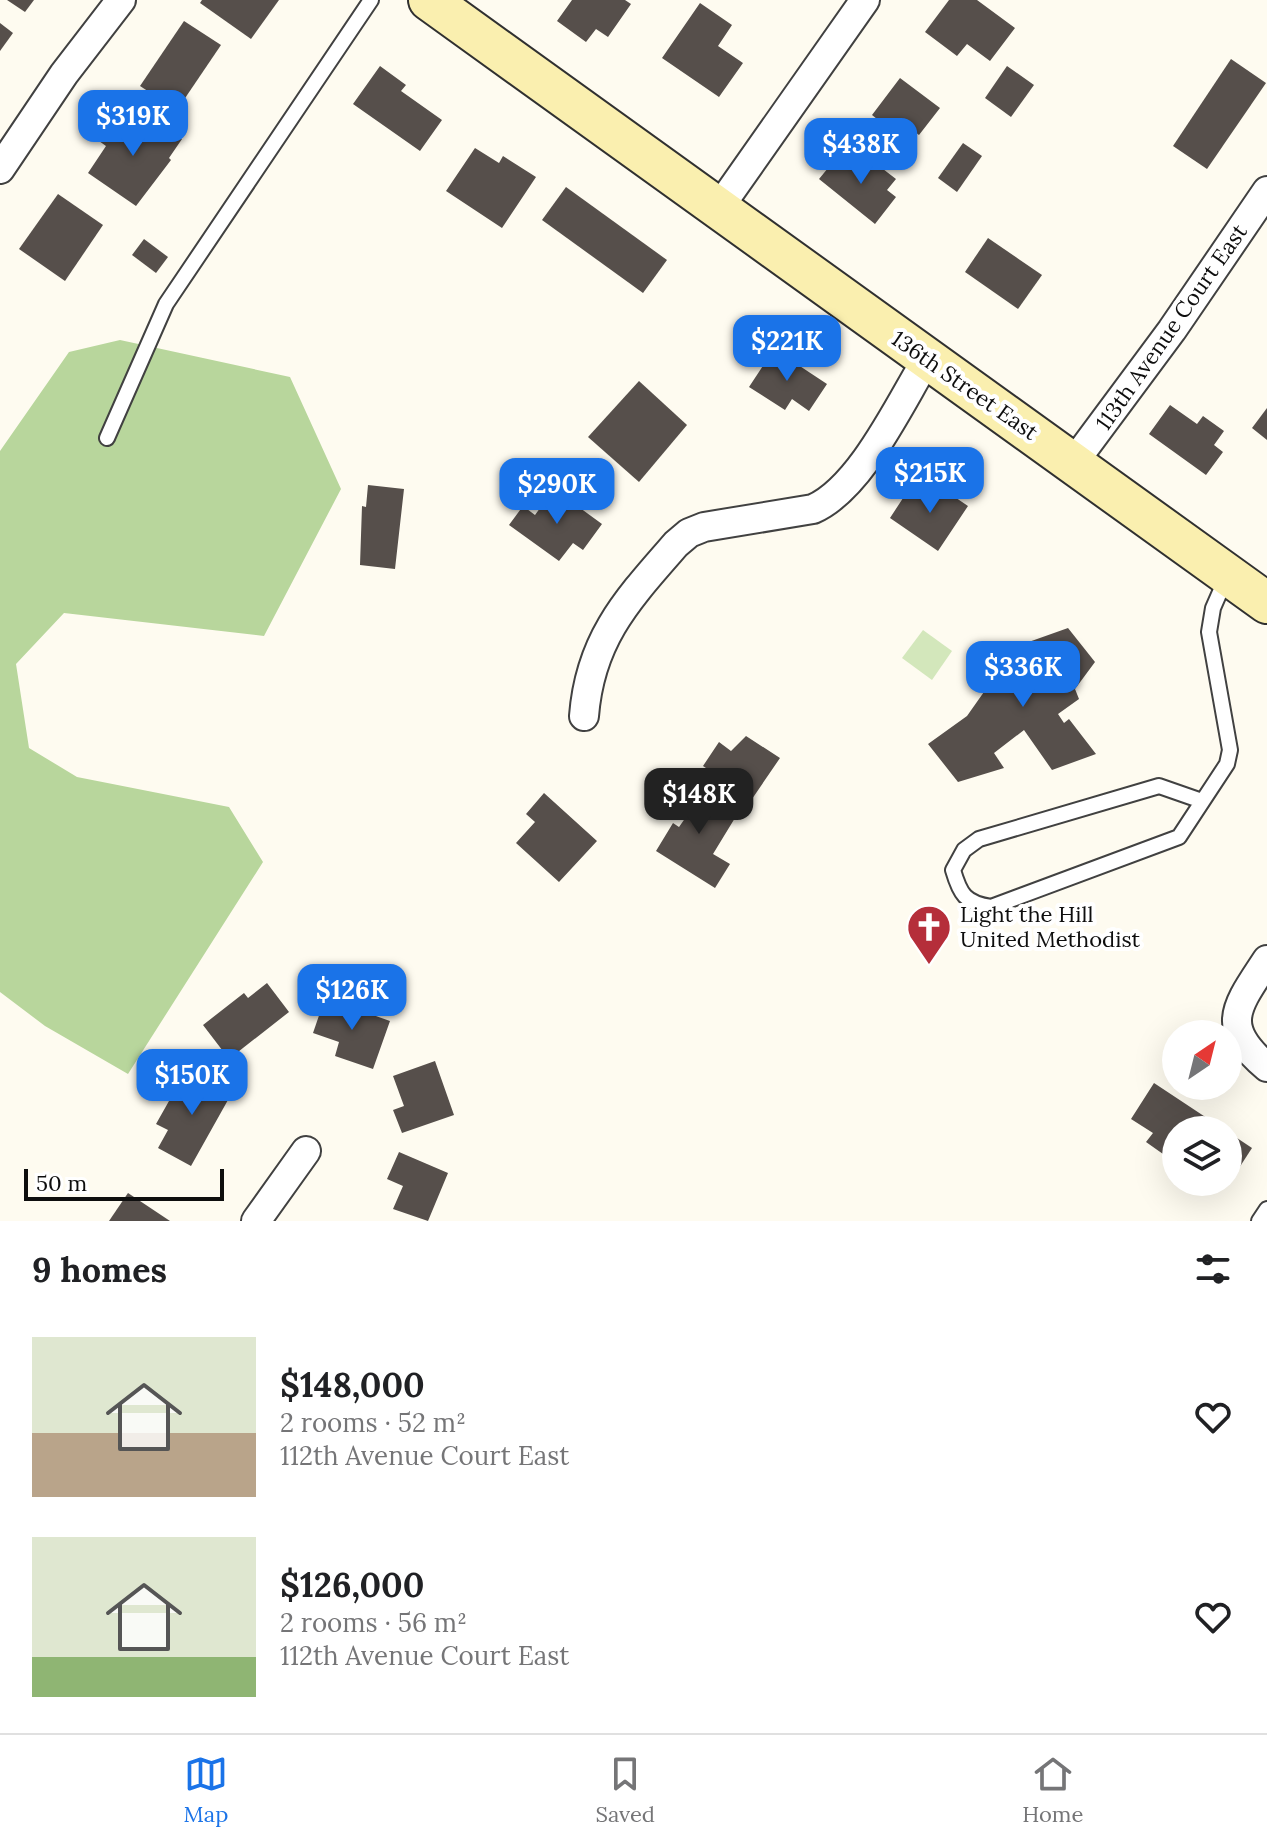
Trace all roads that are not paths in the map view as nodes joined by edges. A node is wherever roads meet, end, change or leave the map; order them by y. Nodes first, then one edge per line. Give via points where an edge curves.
1 (121, 0) edge
2 (371, 0) edge
3 (429, 0) edge
4 (865, 0) edge
5 (0, 169) edge
6 (1267, 191) edge
7 (718, 209) junction
8 (927, 359) junction
9 (107, 438) dead end
10 (1074, 462) junction
11 (1228, 575) junction
12 (1267, 603) edge
13 (584, 716) dead end
14 (1202, 801) junction
15 (1267, 960) edge
16 (1267, 1067) edge
17 (306, 1151) dead end
18 (1267, 1209) edge
19 (256, 1221) edge
20 (1259, 1221) edge

1 - 5 street
2 - 9 lane via 166,304
3 - 7 street, 136th Street East
4 - 7 street
6 - 10 street, 113th Avenue Court East
7 - 8 street, 136th Street East
8 - 10 street, 136th Street East
8 - 13 street via 865,458 827,503 704,527 676,544 610,624 587,682
10 - 11 street, 136th Street East
11 - 12 street, 136th Street East
11 - 14 lane via 1209,632 1230,750 1227,764
14 - 14 lane via 1159,786 979,839 964,850 953,870 960,894 972,904 991,907 1179,837
15 - 16 street via 1234,1021 1238,1037
17 - 19 street
18 - 20 lane

